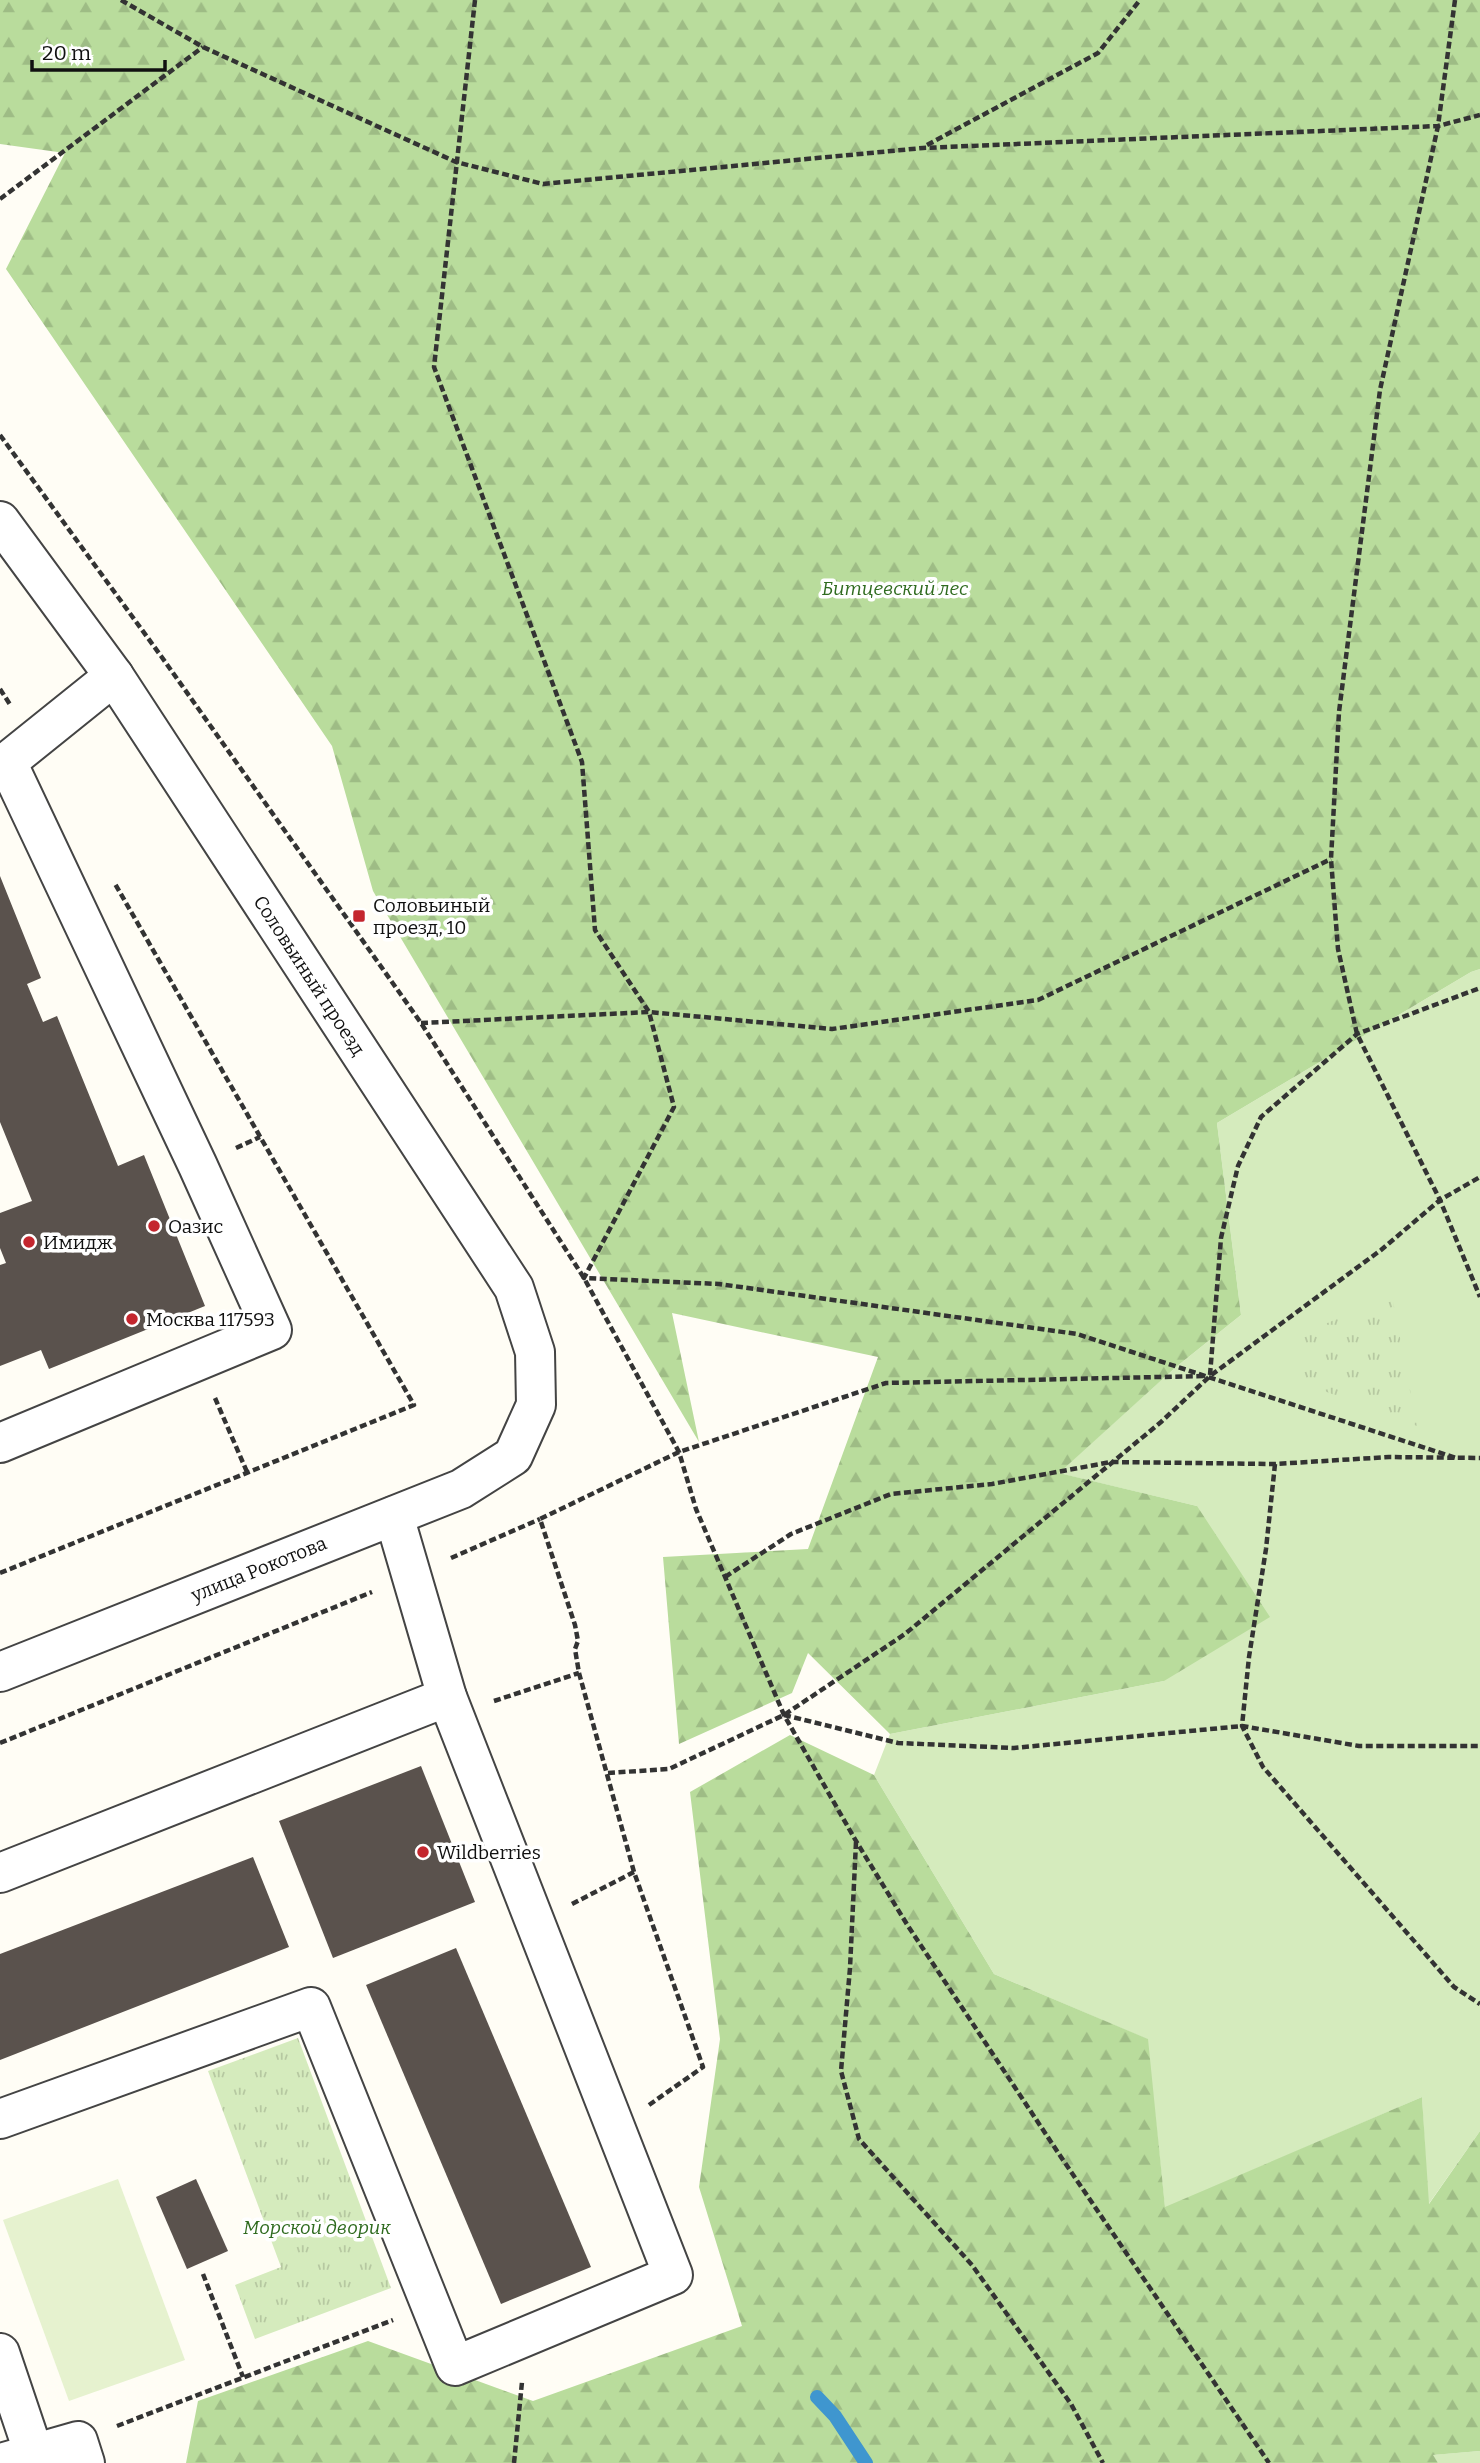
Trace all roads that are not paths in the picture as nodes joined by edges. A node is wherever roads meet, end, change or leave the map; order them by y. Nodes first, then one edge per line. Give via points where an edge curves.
1 (0, 521) edge
2 (114, 676) junction
3 (13, 757) edge
4 (0, 1443) edge
5 (513, 1456) joint
6 (394, 1516) junction
7 (0, 1672) edge
8 (450, 1706) junction
9 (0, 1873) edge
10 (0, 2119) edge
11 (0, 2353) edge
12 (82, 2452) edge
13 (18, 2458) edge

1 - 2 street, Соловьиный проезд
2 - 3 street
2 - 5 street, Соловьиный проезд via 514,1288 535,1352 536,1405
3 - 4 street via 272,1330
5 - 6 street, улица Рокотова via 461,1489
6 - 7 street, улица Рокотова
6 - 8 street
8 - 9 street
8 - 10 street via 673,2275 455,2366 310,2007
11 - 13 street
12 - 13 street

